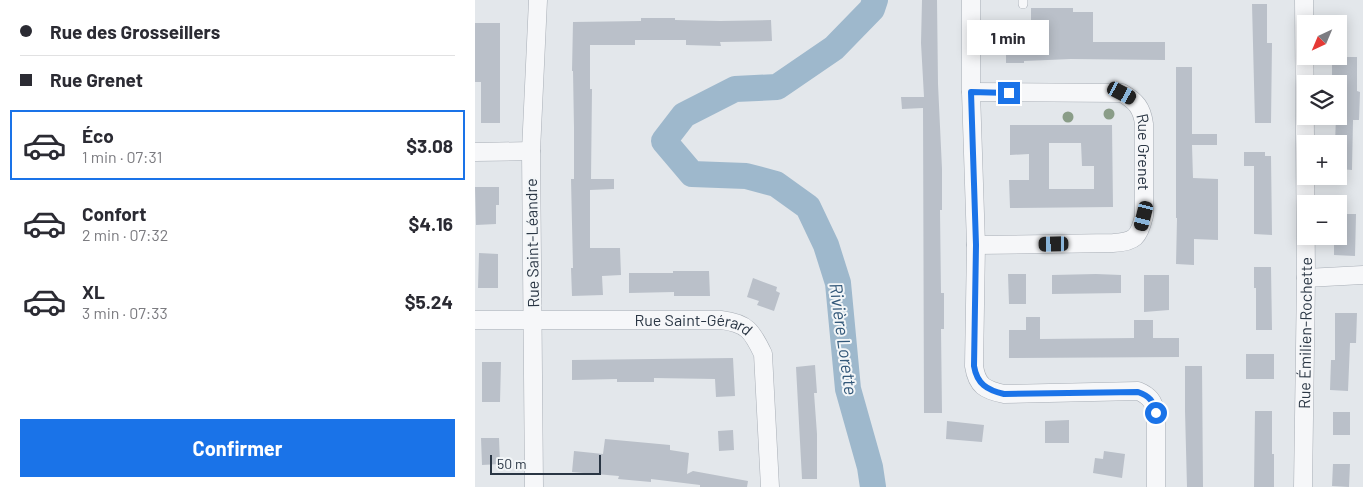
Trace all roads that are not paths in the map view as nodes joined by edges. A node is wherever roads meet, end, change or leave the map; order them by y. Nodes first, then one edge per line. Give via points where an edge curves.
1 (538, 0) edge
2 (971, 0) edge
3 (1303, 0) edge
4 (971, 92) junction
5 (531, 151) junction
6 (475, 152) edge
7 (976, 245) junction
8 (1363, 275) edge
9 (1306, 278) junction
10 (475, 320) edge
11 (533, 320) junction
12 (534, 487) edge
13 (770, 487) edge
14 (1156, 487) edge
15 (1303, 487) edge

1 - 5 street, Rue Saint-Léandre
2 - 4 street
3 - 9 street, Rue Émilien-Rochette
4 - 7 street
4 - 7 street, Rue Grenet via 1122,93 1139,107 1144,124 1144,216 1136,237 1127,243
5 - 6 street
5 - 11 street, Rue Saint-Léandre
7 - 14 street via 974,366 983,387 1004,394 1138,392 1148,396 1156,413
8 - 9 street
9 - 15 street, Rue Émilien-Rochette
10 - 11 street, Rue Saint-Gérard
11 - 12 street, Rue Saint-Léandre
11 - 13 street, Rue Saint-Gérard via 721,320 747,328 763,354

